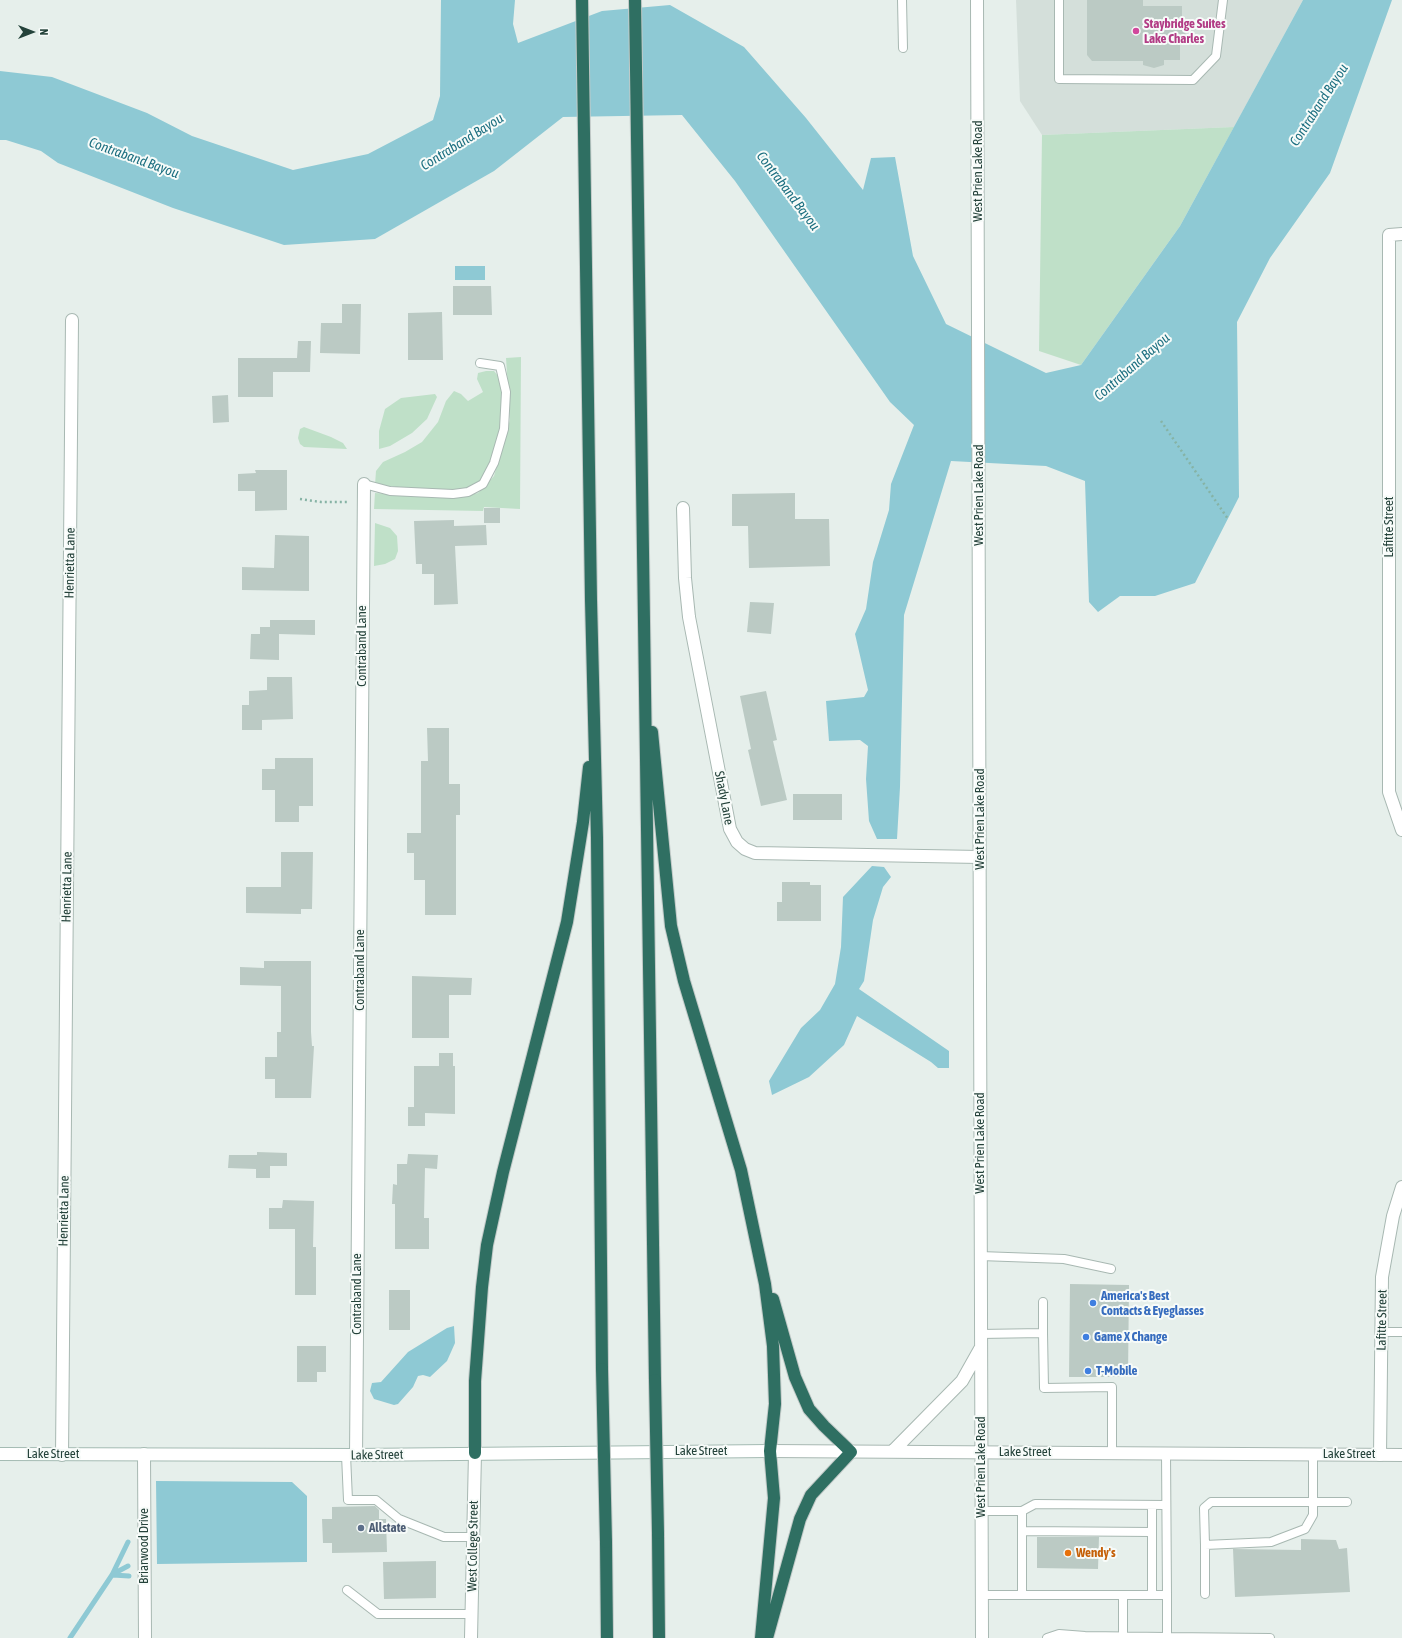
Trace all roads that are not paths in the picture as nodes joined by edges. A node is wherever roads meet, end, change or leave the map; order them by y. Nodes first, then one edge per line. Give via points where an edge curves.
1 (582, 0) edge
2 (635, 0) edge
3 (902, 0) edge
4 (977, 0) edge
5 (1060, 0) edge
6 (1224, 0) edge
7 (902, 48) dead end
8 (1402, 234) edge
9 (72, 320) dead end
10 (480, 363) dead end
11 (364, 484) joint
12 (683, 508) dead end
13 (644, 654) junction
14 (594, 718) junction
15 (1402, 830) edge
16 (980, 857) junction
17 (1402, 1188) edge
18 (759, 1256) junction
19 (980, 1256) junction
20 (1111, 1269) dead end
21 (1043, 1302) dead end
22 (1382, 1332) junction
23 (1402, 1332) edge
24 (1043, 1333) junction
25 (980, 1334) junction
26 (981, 1348) junction
27 (770, 1451) junction
28 (851, 1452) junction
29 (892, 1452) junction
30 (981, 1452) junction
31 (1112, 1452) junction
32 (474, 1453) junction
33 (1166, 1453) junction
34 (0, 1454) edge
35 (144, 1454) junction
36 (1313, 1454) junction
37 (62, 1455) junction
38 (351, 1455) junction
39 (1380, 1455) junction
40 (1402, 1455) edge
41 (1313, 1502) junction
42 (1347, 1502) dead end
43 (1152, 1505) junction
44 (1166, 1505) junction
45 (981, 1511) junction
46 (1022, 1511) junction
47 (1022, 1531) junction
48 (1152, 1532) junction
49 (473, 1537) junction
50 (1205, 1545) junction
51 (347, 1590) dead end
52 (1205, 1594) dead end
53 (982, 1595) junction
54 (1022, 1595) junction
55 (1123, 1595) junction
56 (1152, 1595) junction
57 (1167, 1595) junction
58 (472, 1614) junction
59 (1123, 1636) junction
60 (1085, 1637) edge
61 (1167, 1637) junction
62 (145, 1638) edge
63 (471, 1638) edge
64 (607, 1638) edge
65 (659, 1638) edge
66 (761, 1638) edge
67 (767, 1638) edge
68 (982, 1638) edge
69 (1047, 1638) edge
70 (1270, 1638) edge

1 - 14 highway
2 - 13 highway
3 - 7 lane
4 - 16 street, West Prien Lake Road
5 - 6 lane via 1059,79 1193,80 1216,56
8 - 15 street, Lafitte Street via 1389,234 1389,792
9 - 37 street, Henrietta Lane
10 - 11 lane via 500,366 506,392 504,429 494,463 483,484 468,492 452,494 390,491
11 - 38 street, Contraband Lane
12 - 16 street, Shady Lane via 689,617 730,829 737,842 744,849 755,853
13 - 18 highway via 672,926 684,981 741,1170
13 - 65 highway, bridge
14 - 32 highway via 583,822 567,922 503,1172 487,1245 475,1381
14 - 64 highway, bridge
16 - 19 street, West Prien Lake Road
17 - 22 street, Lafitte Street via 1393,1216 1382,1277
18 - 27 highway via 773,1346 775,1404
18 - 28 highway via 795,1377 806,1402 824,1426
19 - 20 lane via 1064,1259
19 - 25 street, West Prien Lake Road
21 - 24 lane
22 - 23 lane
22 - 39 street, Lafitte Street
24 - 25 lane
24 - 31 lane via 1044,1388 1112,1387
25 - 26 street, West Prien Lake Road
26 - 29 street via 962,1381
26 - 30 street, West Prien Lake Road
27 - 28 street, Lake Street
27 - 32 street, Lake Street
27 - 66 highway via 774,1498
28 - 29 street, Lake Street
28 - 67 highway via 811,1495 802,1513
29 - 30 street, Lake Street
30 - 31 street, Lake Street
30 - 45 street, West Prien Lake Road
31 - 33 street, Lake Street
32 - 38 street, Lake Street
32 - 49 street, West College Street
33 - 36 street, Lake Street
33 - 44 lane
34 - 37 street, Lake Street
35 - 37 street, Lake Street
35 - 38 street, Lake Street
35 - 62 street, Briarwood Drive
36 - 39 street, Lake Street
36 - 41 lane
38 - 49 lane via 348,1500 376,1500 399,1519 444,1537
39 - 40 street, Lake Street
41 - 42 lane
41 - 50 lane via 1313,1515 1305,1529 1271,1542
41 - 50 lane via 1211,1502 1204,1508
43 - 44 lane
43 - 46 lane via 1035,1504
43 - 48 lane
44 - 57 lane
45 - 46 lane
45 - 53 street, West Prien Lake Road
46 - 47 lane
47 - 48 lane
47 - 54 lane
48 - 56 lane
49 - 58 street, West College Street
50 - 52 lane
51 - 58 lane via 378,1614
53 - 54 lane
53 - 68 street, West Prien Lake Road
54 - 55 lane
55 - 56 lane
55 - 59 lane
56 - 57 lane
57 - 61 lane
58 - 63 street, West College Street
59 - 60 lane
59 - 61 lane
60 - 69 lane via 1059,1634
61 - 70 lane

